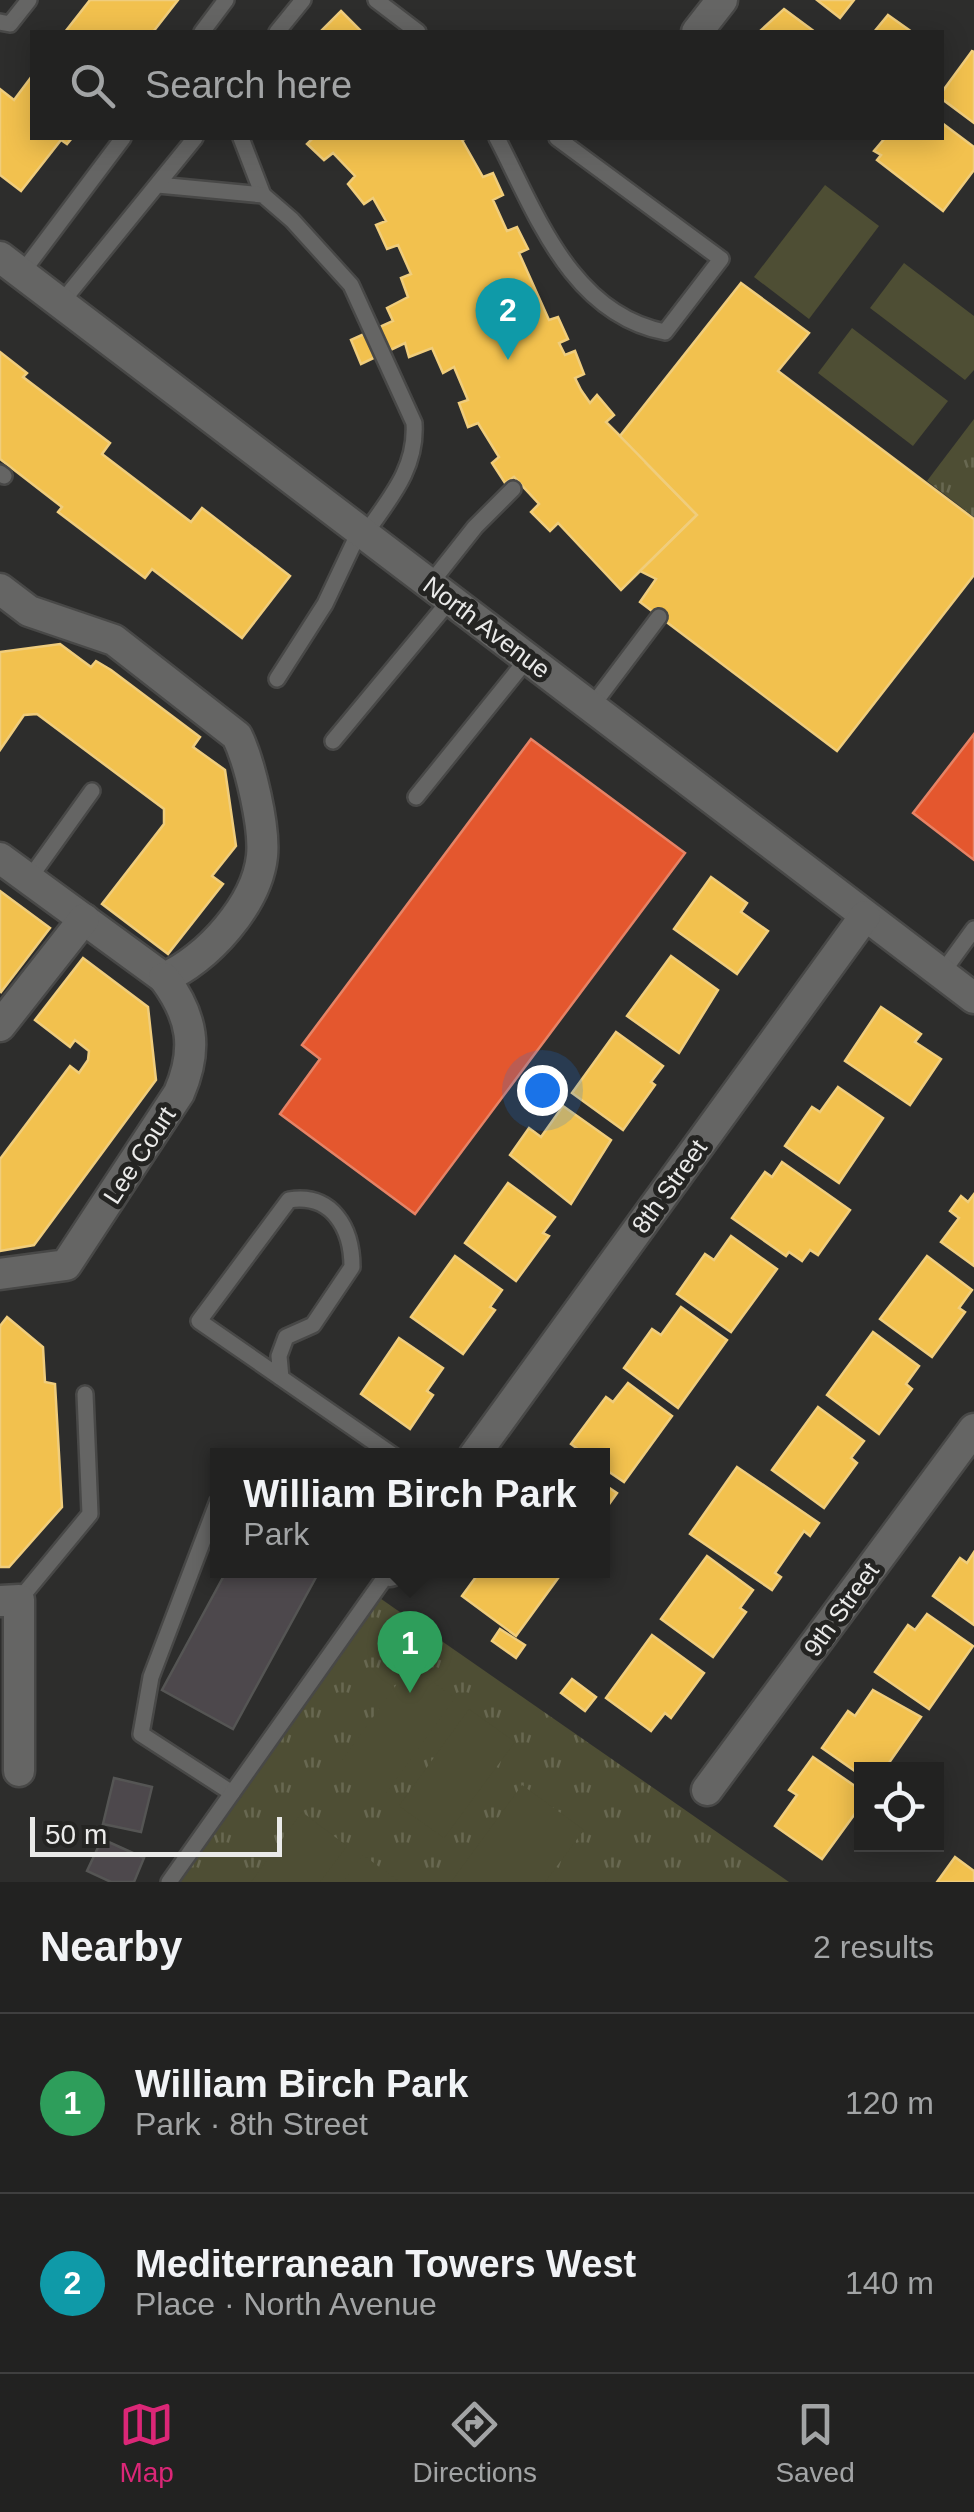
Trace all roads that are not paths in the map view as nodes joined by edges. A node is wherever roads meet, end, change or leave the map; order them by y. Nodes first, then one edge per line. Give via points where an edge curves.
1 (29, 0) edge
2 (226, 0) edge
3 (303, 0) edge
4 (376, 0) edge
5 (722, 0) edge
6 (0, 22) edge
7 (204, 30) edge
8 (280, 30) edge
9 (415, 30) edge
10 (700, 30) edge
11 (121, 140) edge
12 (193, 140) edge
13 (242, 140) edge
14 (498, 140) edge
15 (560, 140) edge
16 (158, 185) junction
17 (263, 195) junction
18 (11, 265) edge
19 (60, 303) junction
20 (513, 489) dead end
21 (362, 532) junction
22 (0, 589) edge
23 (441, 591) junction
24 (659, 617) dead end
25 (528, 658) junction
26 (277, 679) dead end
27 (592, 706) junction
28 (333, 741) dead end
29 (92, 790) dead end
30 (416, 797) dead end
31 (0, 858) edge
32 (28, 879) junction
33 (865, 916) junction
34 (84, 920) junction
35 (974, 929) edge
36 (942, 974) junction
37 (164, 978) junction
38 (974, 998) edge
39 (0, 1026) edge
40 (0, 1274) edge
41 (281, 1378) junction
42 (85, 1394) dead end
43 (974, 1429) edge
44 (382, 1448) edge
45 (480, 1448) edge
46 (210, 1522) edge
47 (385, 1578) edge
48 (9, 1600) edge
49 (19, 1771) dead end
50 (707, 1790) dead end
51 (232, 1793) junction
52 (169, 1882) edge

1 - 6 lane via 10,24
2 - 7 lane
3 - 8 lane
4 - 9 lane
5 - 10 street
11 - 18 lane
12 - 16 lane
13 - 17 lane
14 - 15 lane via 576,282 645,328 665,332 721,260
16 - 17 lane
16 - 19 lane
17 - 21 lane via 351,285 414,423 408,469
18 - 19 street, North Avenue
19 - 21 street, North Avenue
20 - 23 lane via 474,527
21 - 23 street, North Avenue
21 - 26 lane
22 - 37 street via 28,611 114,640 237,736 247,757 263,854 254,888 190,967
23 - 25 street, North Avenue
23 - 28 lane
24 - 27 lane
25 - 27 street, North Avenue
25 - 30 lane
27 - 33 street, North Avenue
29 - 32 lane
31 - 32 street
32 - 34 street
33 - 36 street, North Avenue
33 - 45 street, 8th Street
34 - 37 street
34 - 39 street
35 - 36 lane
36 - 38 street, North Avenue
37 - 40 street, Lee Court via 192,1032 191,1065 180,1093 66,1265
41 - 41 lane via 286,1337 313,1325 352,1267 346,1227 329,1206 306,1198 289,1200 200,1321
41 - 44 lane
42 - 48 lane via 90,1514
43 - 50 street, 9th Street
46 - 51 lane via 151,1677 140,1734
47 - 51 lane
48 - 49 street
51 - 52 lane

